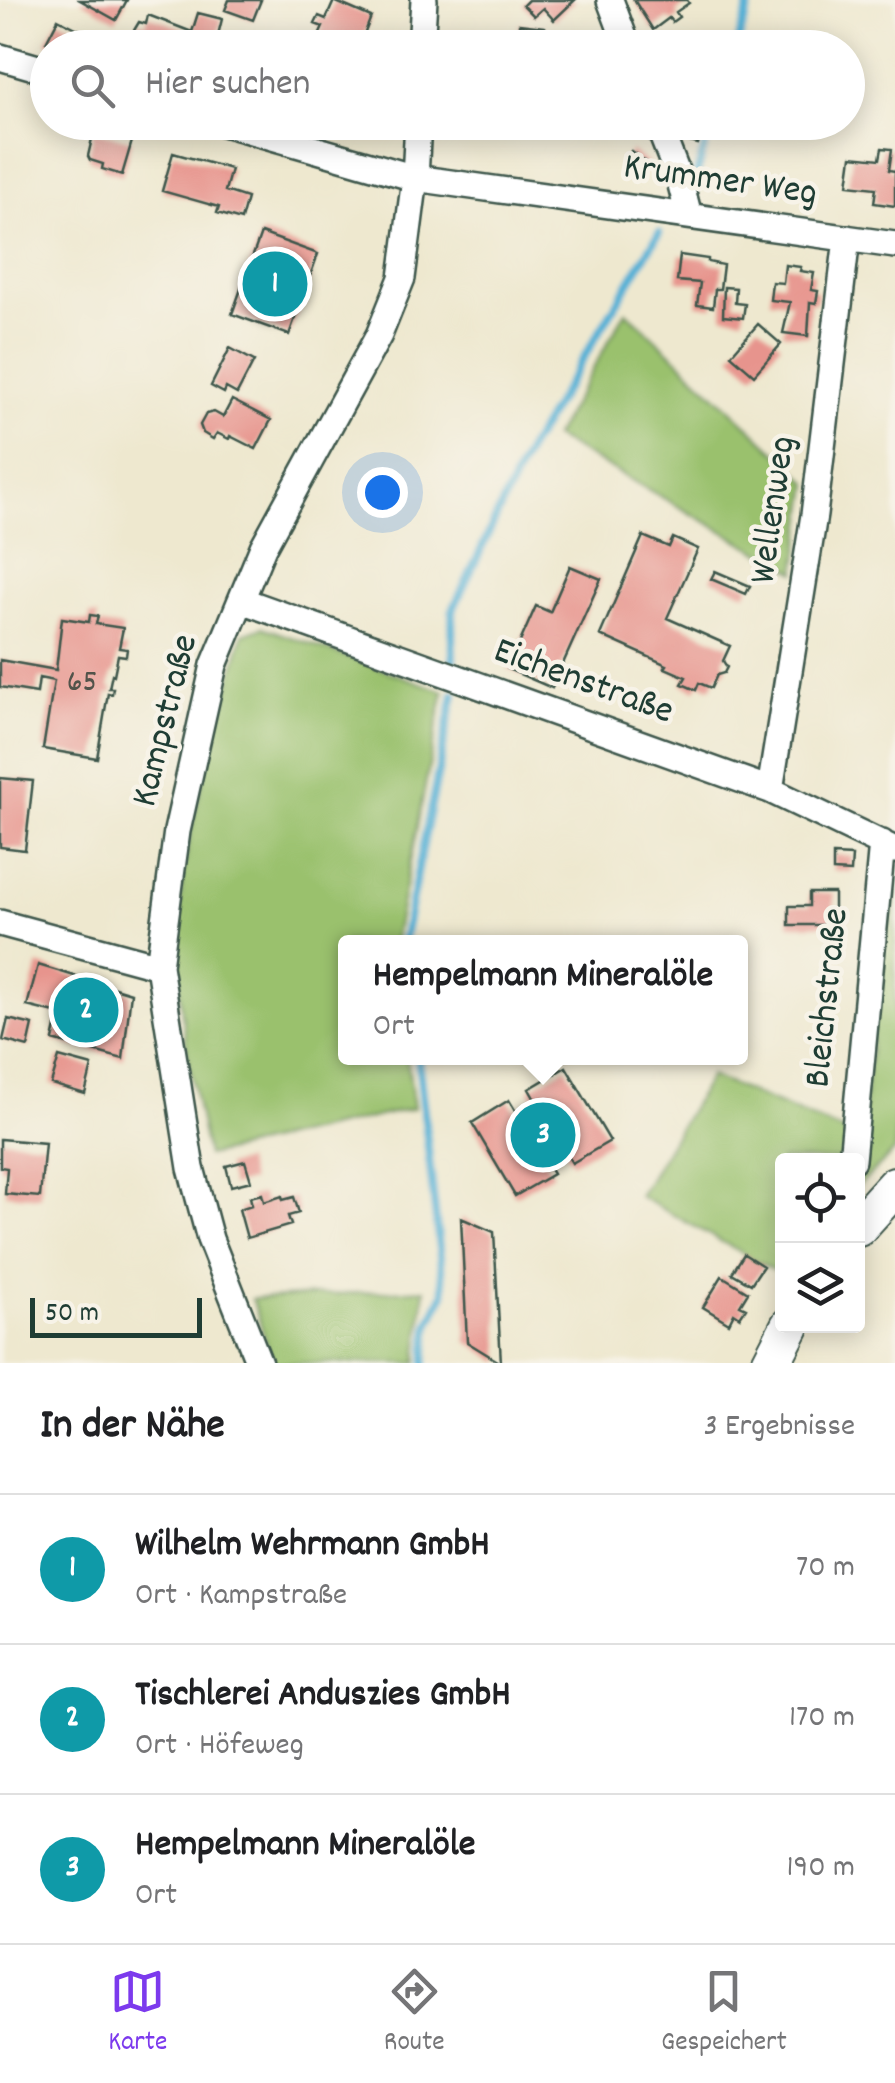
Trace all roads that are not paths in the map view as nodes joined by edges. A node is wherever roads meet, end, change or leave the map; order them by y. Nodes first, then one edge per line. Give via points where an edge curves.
1 (424, 0) edge
2 (610, 0) edge
3 (422, 30) edge
4 (621, 30) edge
5 (0, 57) edge
6 (30, 66) edge
7 (283, 140) edge
8 (417, 140) edge
9 (665, 140) edge
10 (415, 178) junction
11 (689, 216) junction
12 (847, 238) junction
13 (895, 244) edge
14 (241, 600) junction
15 (770, 790) junction
16 (889, 846) edge
17 (0, 923) edge
18 (160, 966) junction
19 (853, 1153) edge
20 (895, 1186) edge
21 (865, 1218) edge
22 (786, 1333) edge
23 (259, 1363) edge
24 (771, 1363) edge

1 - 3 street
2 - 4 street
5 - 6 street
7 - 10 street, Krummer Weg
8 - 10 street, Kampstraße
9 - 11 street
10 - 11 street, Krummer Weg
10 - 14 street, Kampstraße via 402,278 379,335 262,547
11 - 12 street, Krummer Weg
12 - 13 street, Krummer Weg
12 - 15 street, Wellenweg via 814,515
14 - 15 street, Eichenstraße
14 - 18 street, Kampstraße via 214,666 177,831
15 - 16 street, Eichenstraße
16 - 19 street, Bleichstraße
17 - 18 street
18 - 23 street, Kampstraße via 191,1168 210,1238
20 - 21 street
22 - 24 street

